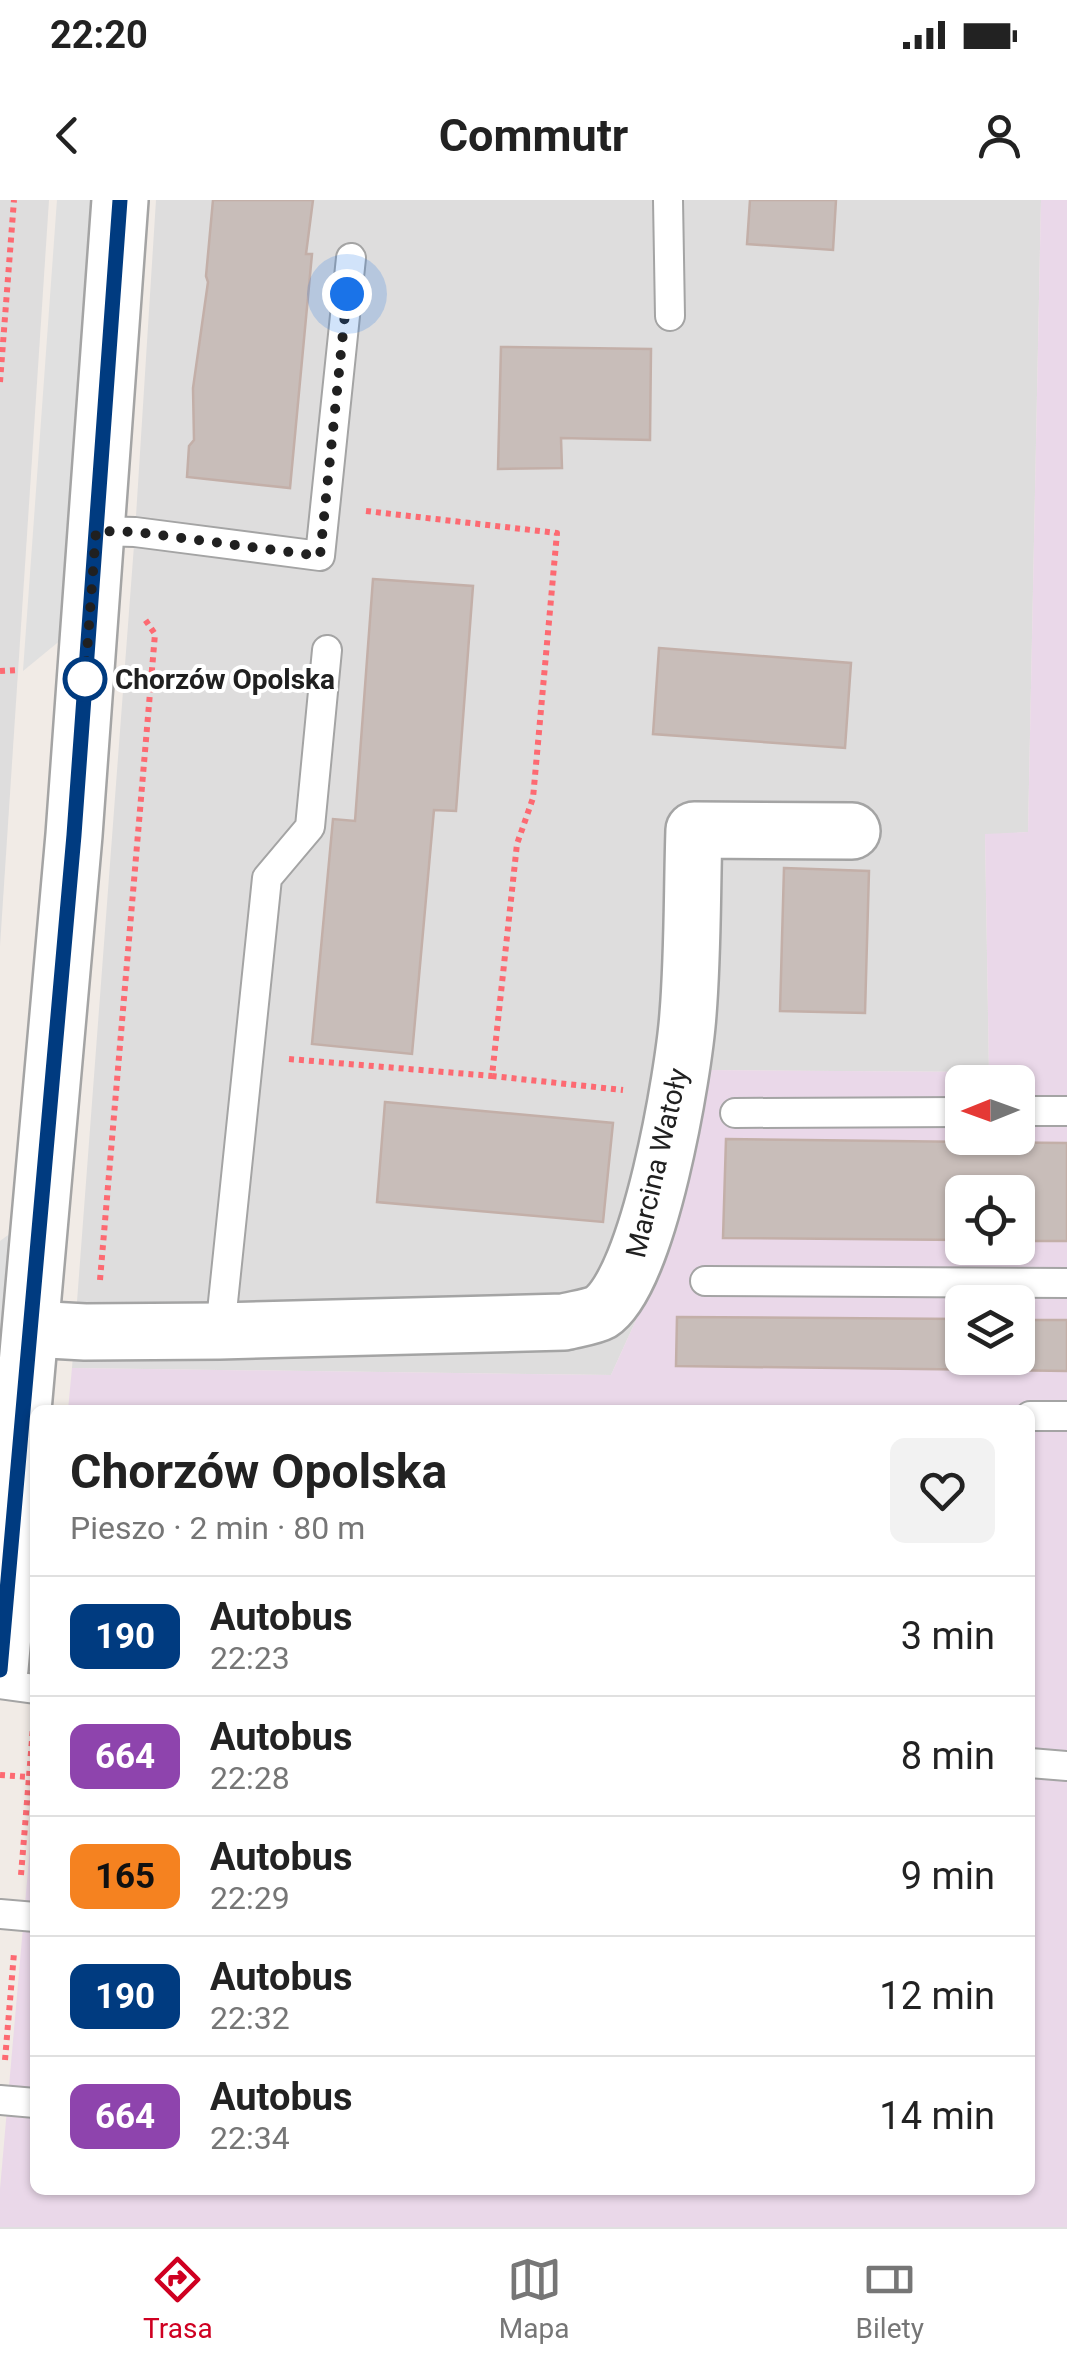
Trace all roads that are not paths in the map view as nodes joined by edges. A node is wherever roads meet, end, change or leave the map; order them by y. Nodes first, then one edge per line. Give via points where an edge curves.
1 (120, 200) edge
2 (668, 200) edge
3 (351, 258) dead end
4 (670, 316) dead end
5 (96, 531) junction
6 (327, 650) dead end
7 (852, 831) dead end
8 (1035, 1111) edge
9 (1067, 1111) edge
10 (945, 1112) edge
11 (735, 1114) dead end
12 (705, 1280) dead end
13 (1067, 1283) edge
14 (30, 1329) junction
15 (220, 1331) junction
16 (1035, 1416) edge
17 (1067, 1416) edge
18 (0, 1669) edge
19 (0, 1684) edge
20 (30, 1688) edge
21 (1035, 1763) edge
22 (1067, 1766) edge
23 (0, 1914) edge
24 (30, 1917) edge
25 (0, 2100) edge
26 (30, 2103) edge

1 - 5 street
2 - 4 lane
3 - 5 lane via 320,556
5 - 14 street
6 - 15 lane via 310,827 267,878
7 - 15 street, Marcina Watoły via 694,830 688,1016 677,1096 632,1271 602,1311 564,1322
8 - 9 lane
10 - 11 lane
12 - 13 lane
14 - 15 street, Marcina Watoły
14 - 18 street
16 - 17 lane
19 - 20 lane
21 - 22 lane
23 - 24 lane
25 - 26 lane

